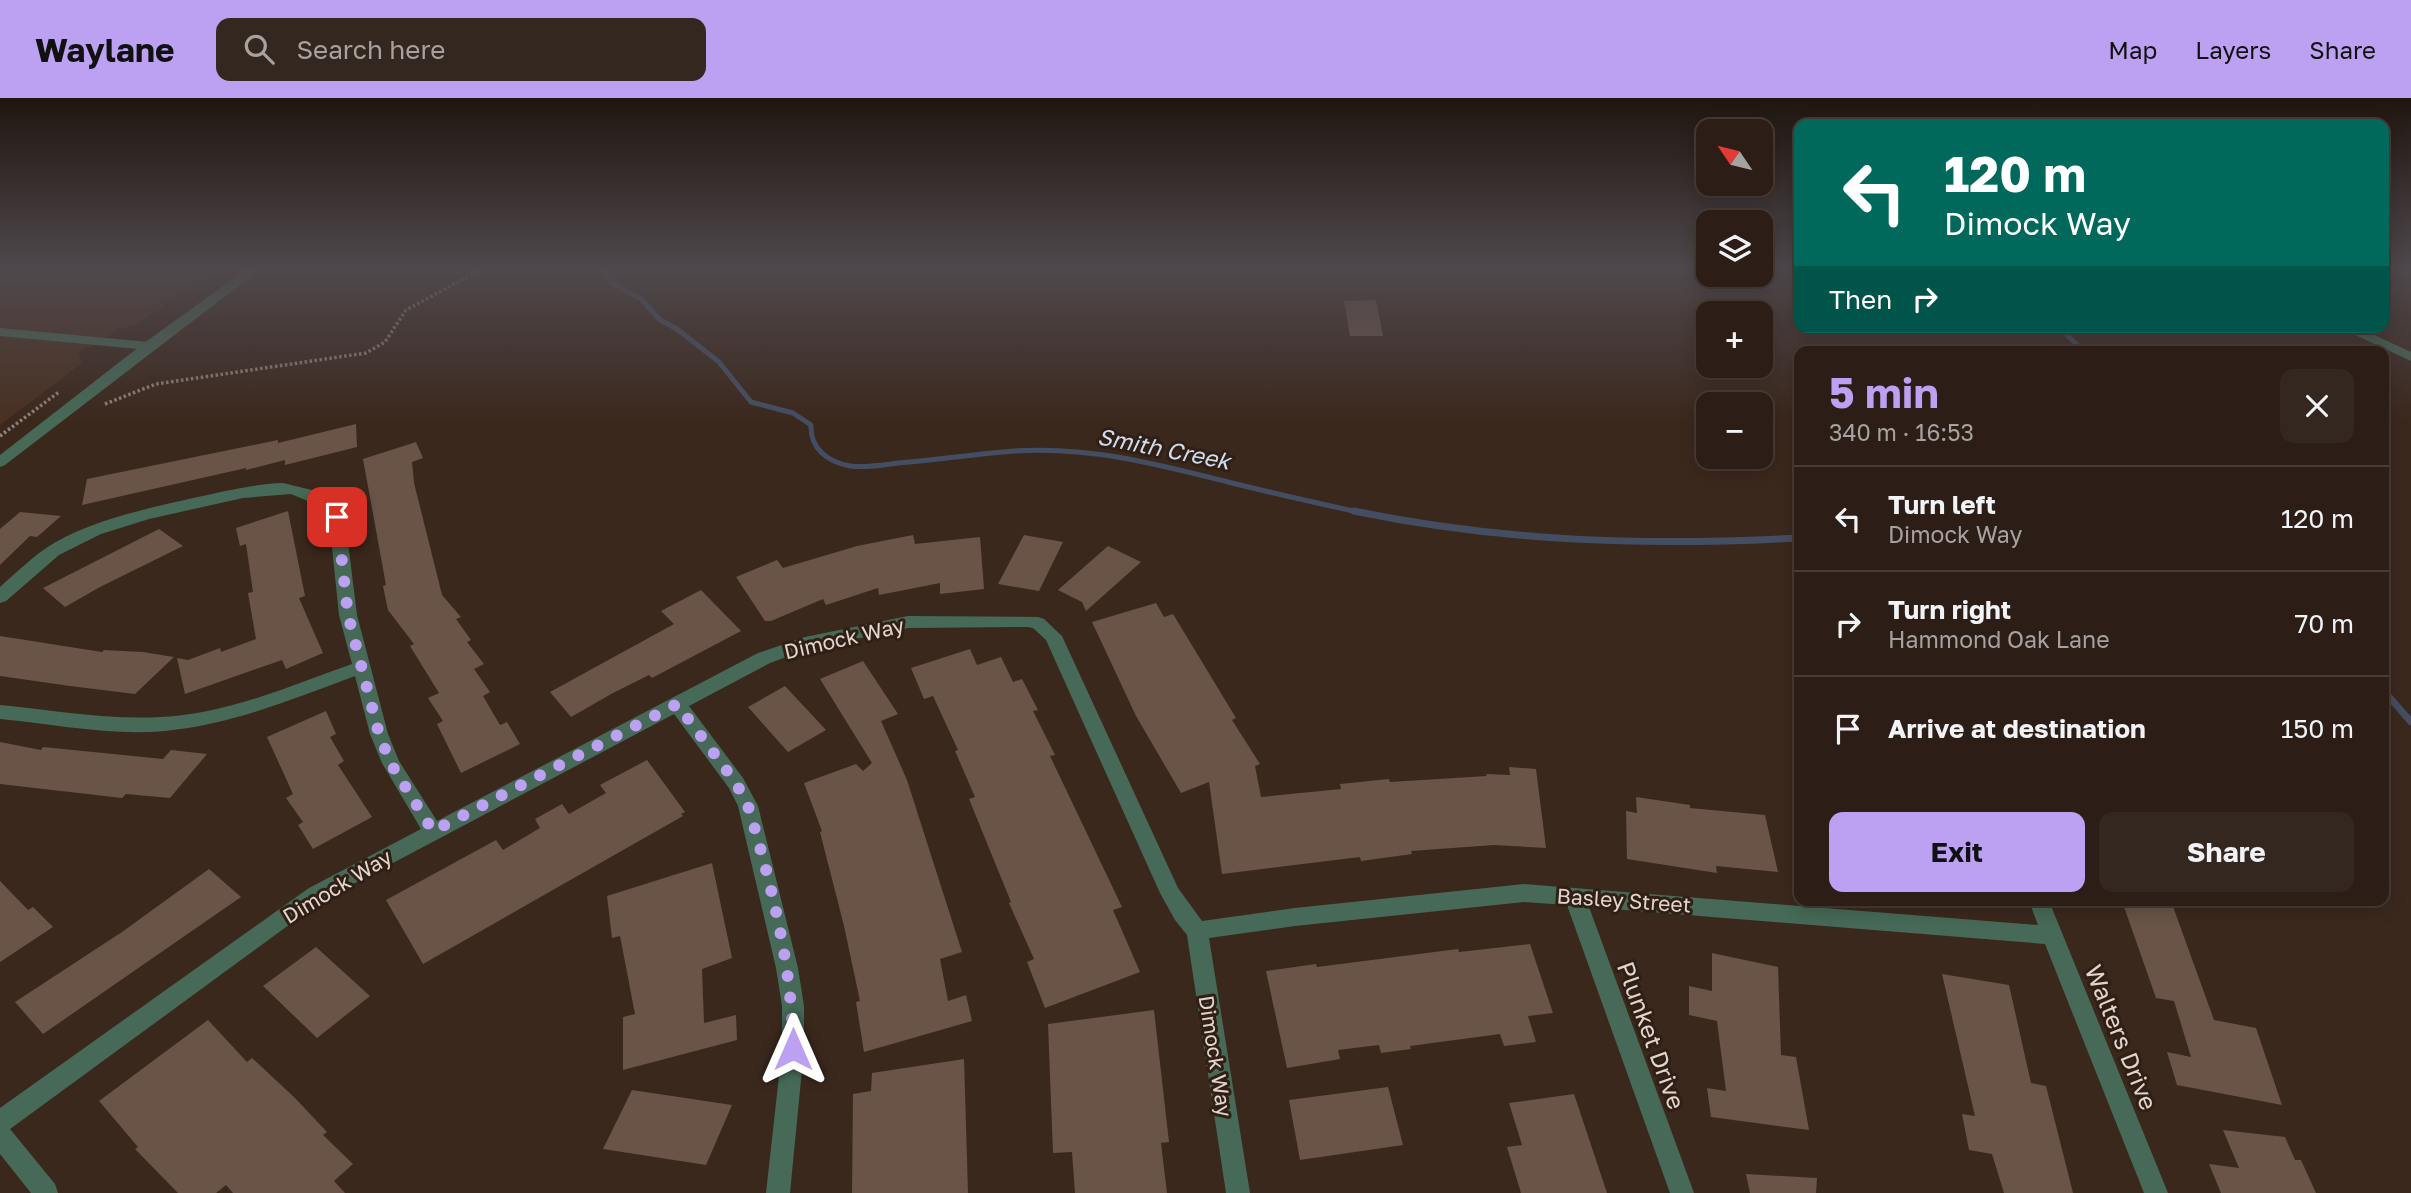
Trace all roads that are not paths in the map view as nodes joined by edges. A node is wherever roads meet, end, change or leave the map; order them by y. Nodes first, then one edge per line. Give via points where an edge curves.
1 (186, 319) edge
2 (0, 332) edge
3 (2358, 333) edge
4 (149, 346) junction
5 (2387, 346) edge
6 (2389, 347) edge
7 (2411, 357) edge
8 (0, 462) edge
9 (0, 597) edge
10 (362, 667) junction
11 (677, 704) junction
12 (0, 712) edge
13 (433, 831) junction
14 (1574, 895) junction
15 (2041, 906) edge
16 (1197, 931) junction
17 (2052, 935) junction
18 (0, 1122) edge
19 (0, 1135) edge
20 (46, 1193) edge
21 (778, 1193) edge
22 (1238, 1193) edge
23 (1682, 1193) edge
24 (2157, 1193) edge

1 - 4 street
2 - 4 street
3 - 5 street
4 - 8 street
6 - 7 street
9 - 10 street via 36,563 90,532 126,519 258,489 285,488 320,498 337,517 348,615
10 - 12 street via 201,719 134,725
10 - 13 street via 391,764
11 - 13 street, Dimock Way
11 - 16 street, Dimock Way via 764,658 856,631 943,620 1038,623 1053,636 1170,892
11 - 21 street via 748,806 787,968 793,1049
13 - 18 street, Dimock Way via 316,894
14 - 16 street, Basley Street via 1524,893
14 - 17 street, Basley Street
14 - 23 street, Plunket Drive
15 - 17 street, Walters Drive
16 - 22 street, Dimock Way
17 - 24 street, Walters Drive
19 - 20 street

